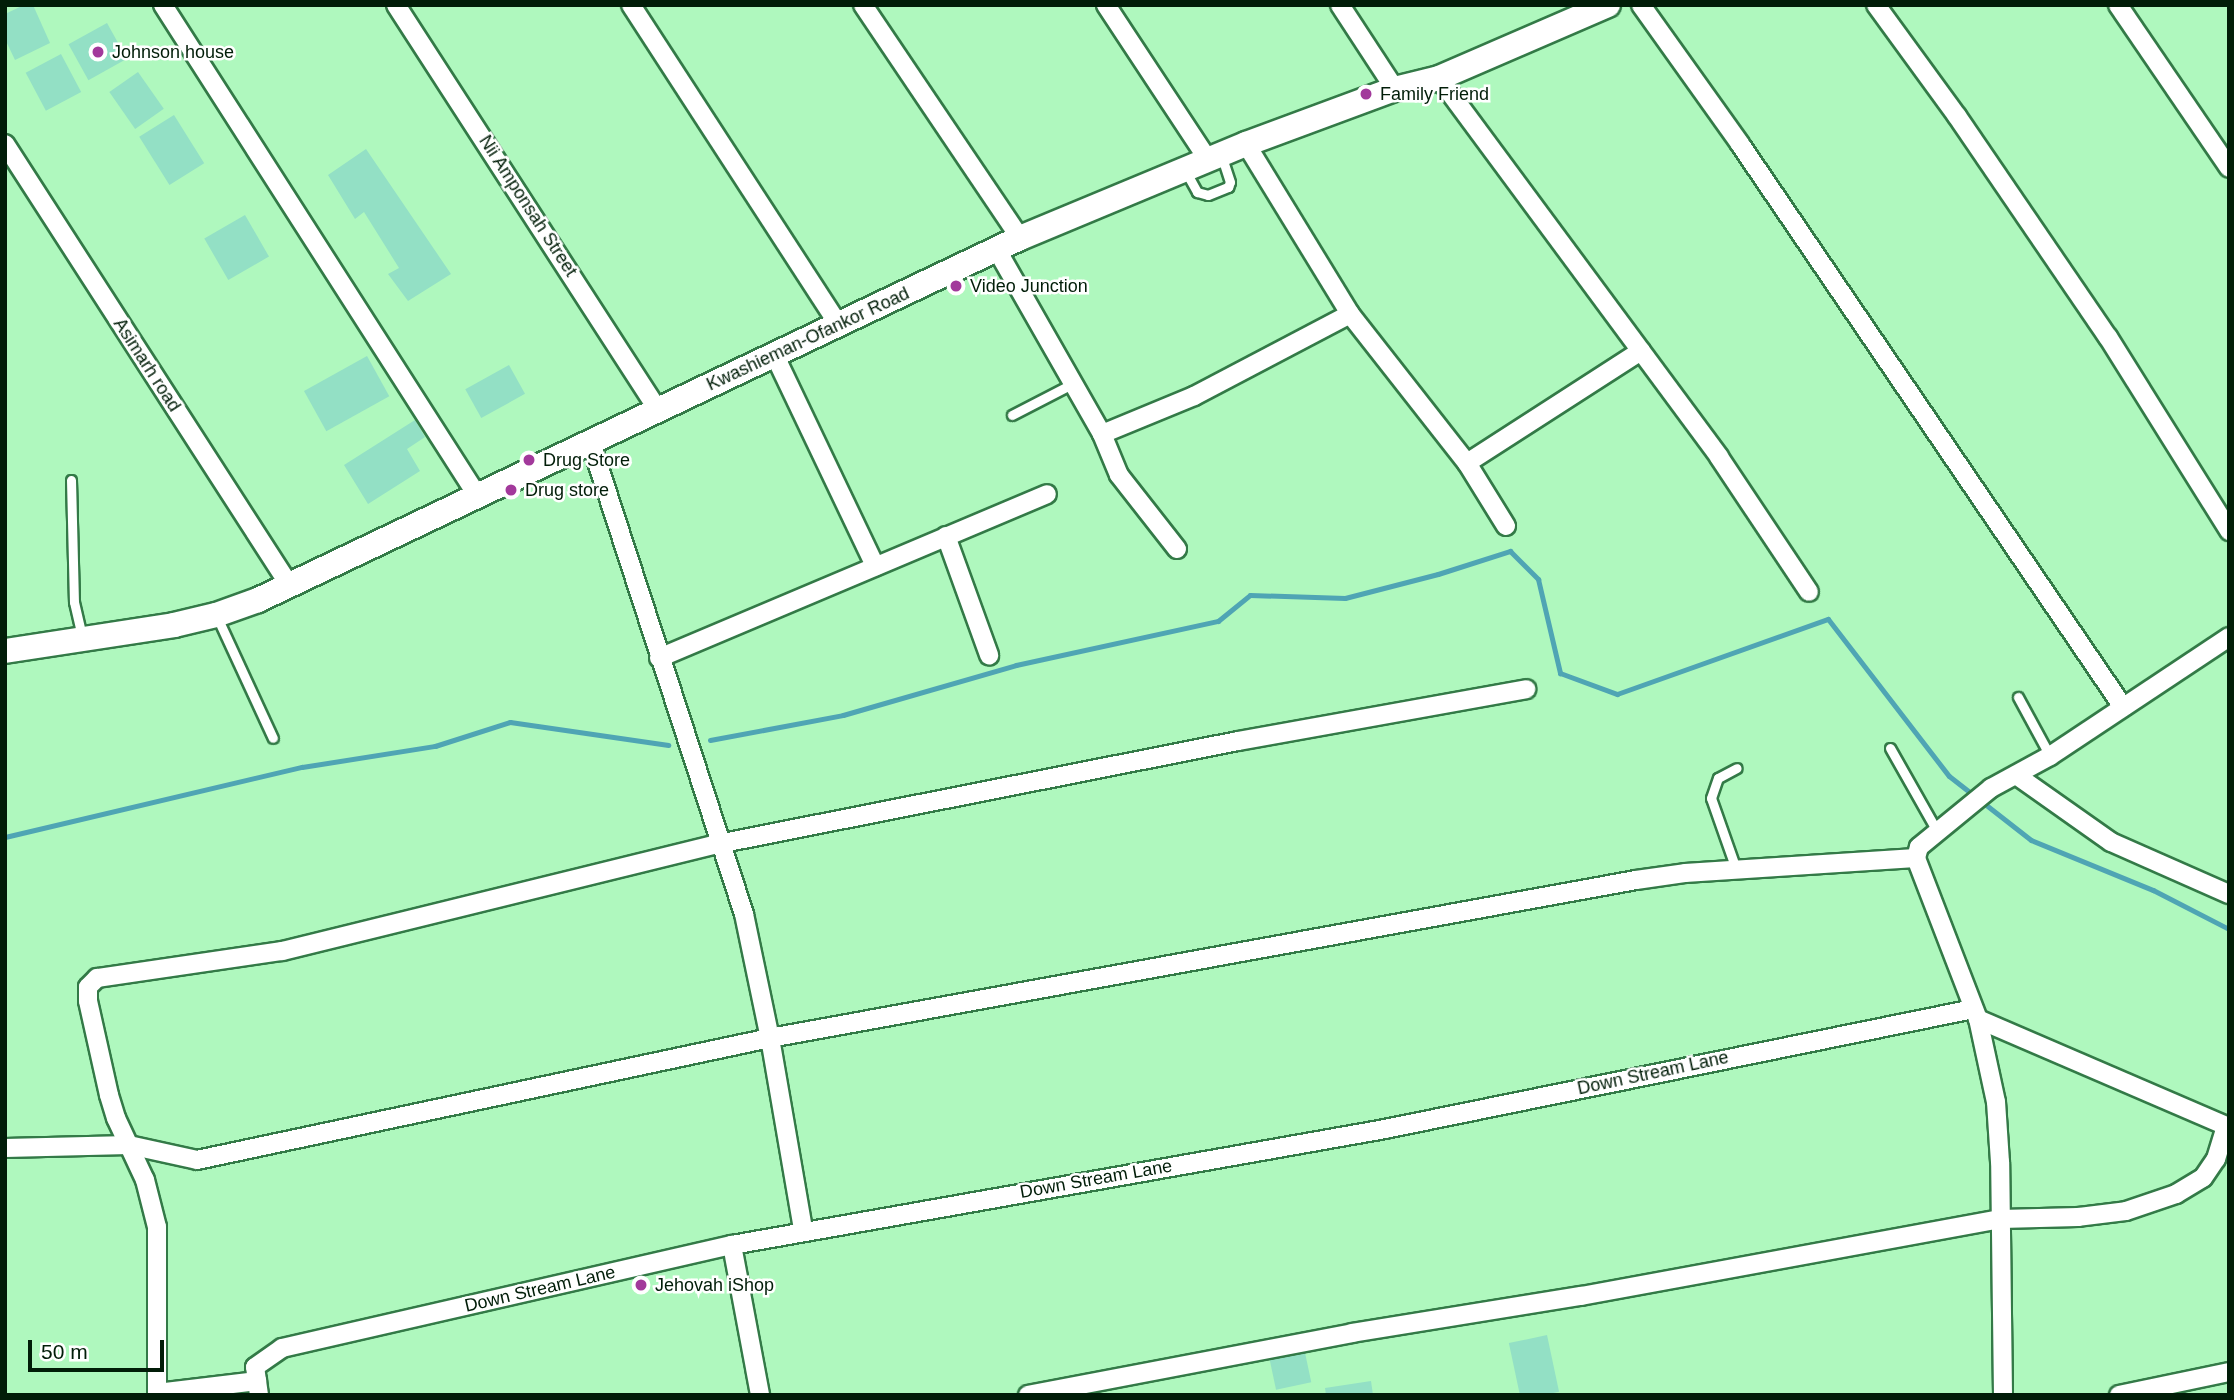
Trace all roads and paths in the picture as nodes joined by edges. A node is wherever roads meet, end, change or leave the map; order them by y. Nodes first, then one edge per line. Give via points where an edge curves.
1 (163, 5) edge
2 (396, 5) edge
3 (631, 5) edge
4 (863, 5) edge
5 (1106, 5) edge
6 (1340, 5) edge
7 (1640, 5) edge
8 (1876, 5) edge
9 (2118, 5) edge
10 (1602, 7) edge
11 (1439, 78) junction
12 (1395, 89) junction
13 (5, 144) edge
14 (1246, 144) junction
15 (1215, 158) junction
16 (2229, 168) edge
17 (1020, 238) junction
18 (997, 250) junction
19 (1350, 314) junction
20 (839, 325) junction
21 (1641, 351) junction
22 (775, 356) junction
23 (1074, 383) junction
24 (657, 409) junction
25 (1012, 415) dead end
26 (1102, 435) junction
27 (590, 440) junction
28 (1468, 463) junction
29 (71, 480) dead end
30 (1047, 494) dead end
31 (477, 495) junction
32 (1506, 526) dead end
33 (2229, 531) edge
34 (946, 536) junction
35 (1178, 549) dead end
36 (875, 566) junction
37 (290, 586) junction
38 (1809, 592) dead end
39 (216, 615) junction
40 (2229, 637) edge
41 (83, 641) junction
42 (5, 651) edge
43 (989, 655) dead end
44 (659, 658) junction
45 (1526, 689) dead end
46 (2018, 697) dead end
47 (2123, 707) junction
48 (273, 738) dead end
49 (1890, 748) dead end
50 (2050, 756) junction
51 (1737, 768) dead end
52 (2016, 775) junction
53 (1938, 834) junction
54 (723, 843) junction
55 (1916, 858) junction
56 (1736, 870) junction
57 (2229, 894) edge
58 (1976, 1014) junction
59 (770, 1038) junction
60 (2227, 1126) edge
61 (129, 1145) junction
62 (5, 1148) edge
63 (2001, 1219) junction
64 (803, 1230) junction
65 (732, 1245) junction
66 (2229, 1372) edge
67 (258, 1388) edge
68 (157, 1394) edge
69 (760, 1395) edge
70 (1028, 1395) edge
71 (2003, 1395) edge
72 (2119, 1395) edge

1 - 31 street
2 - 24 street, Nii Amponsah Street
3 - 20 street
4 - 17 street
5 - 15 street
6 - 12 street
7 - 47 street via 1740,144
8 - 33 street via 2108,337
9 - 16 street
10 - 11 main road, Kwashieman-Ofankor Road
11 - 12 main road, Kwashieman-Ofankor Road
11 - 21 street
12 - 14 main road, Kwashieman-Ofankor Road
13 - 37 street, Asimarh road
14 - 15 main road, Kwashieman-Ofankor Road
14 - 19 street
15 - 17 main road, Kwashieman-Ofankor Road
17 - 18 main road, Kwashieman-Ofankor Road
18 - 20 main road, Kwashieman-Ofankor Road
18 - 23 street
19 - 26 street via 1194,396
19 - 28 street
20 - 22 main road, Kwashieman-Ofankor Road
21 - 28 street
21 - 38 street
22 - 24 main road, Kwashieman-Ofankor Road
22 - 36 street
23 - 25 lane
23 - 26 street
24 - 27 main road, Kwashieman-Ofankor Road
26 - 35 street via 1119,475
27 - 31 main road, Kwashieman-Ofankor Road
27 - 44 street
28 - 32 street
29 - 41 lane via 74,601
30 - 34 street
31 - 37 main road, Kwashieman-Ofankor Road
34 - 36 street
34 - 43 street
36 - 44 street
37 - 39 main road, Kwashieman-Ofankor Road
39 - 41 main road, Kwashieman-Ofankor Road
39 - 48 lane
40 - 47 street
41 - 42 main road, Kwashieman-Ofankor Road
44 - 54 street
45 - 54 street via 1224,743
46 - 50 lane
47 - 50 street
49 - 53 lane
50 - 52 street
51 - 56 lane via 1718,778 1711,798
52 - 53 street via 1991,788
52 - 57 street via 2111,842
53 - 55 street via 1919,847
54 - 59 street via 744,914
54 - 61 street via 282,951 97,978 89,987 88,1001 116,1118
55 - 56 street
55 - 58 street
56 - 59 street via 1636,880
58 - 60 street
58 - 63 street via 1996,1102
58 - 64 street, Down Stream Lane via 1385,1129
59 - 61 street via 197,1160
59 - 64 street
60 - 63 street via 2217,1159 2203,1178 2176,1194 2126,1211
61 - 62 street
61 - 68 street via 145,1180 157,1227
63 - 70 street
63 - 71 street
64 - 65 street, Down Stream Lane
65 - 67 street, Down Stream Lane via 282,1348 255,1367
65 - 69 street
66 - 72 street
67 - 68 street

